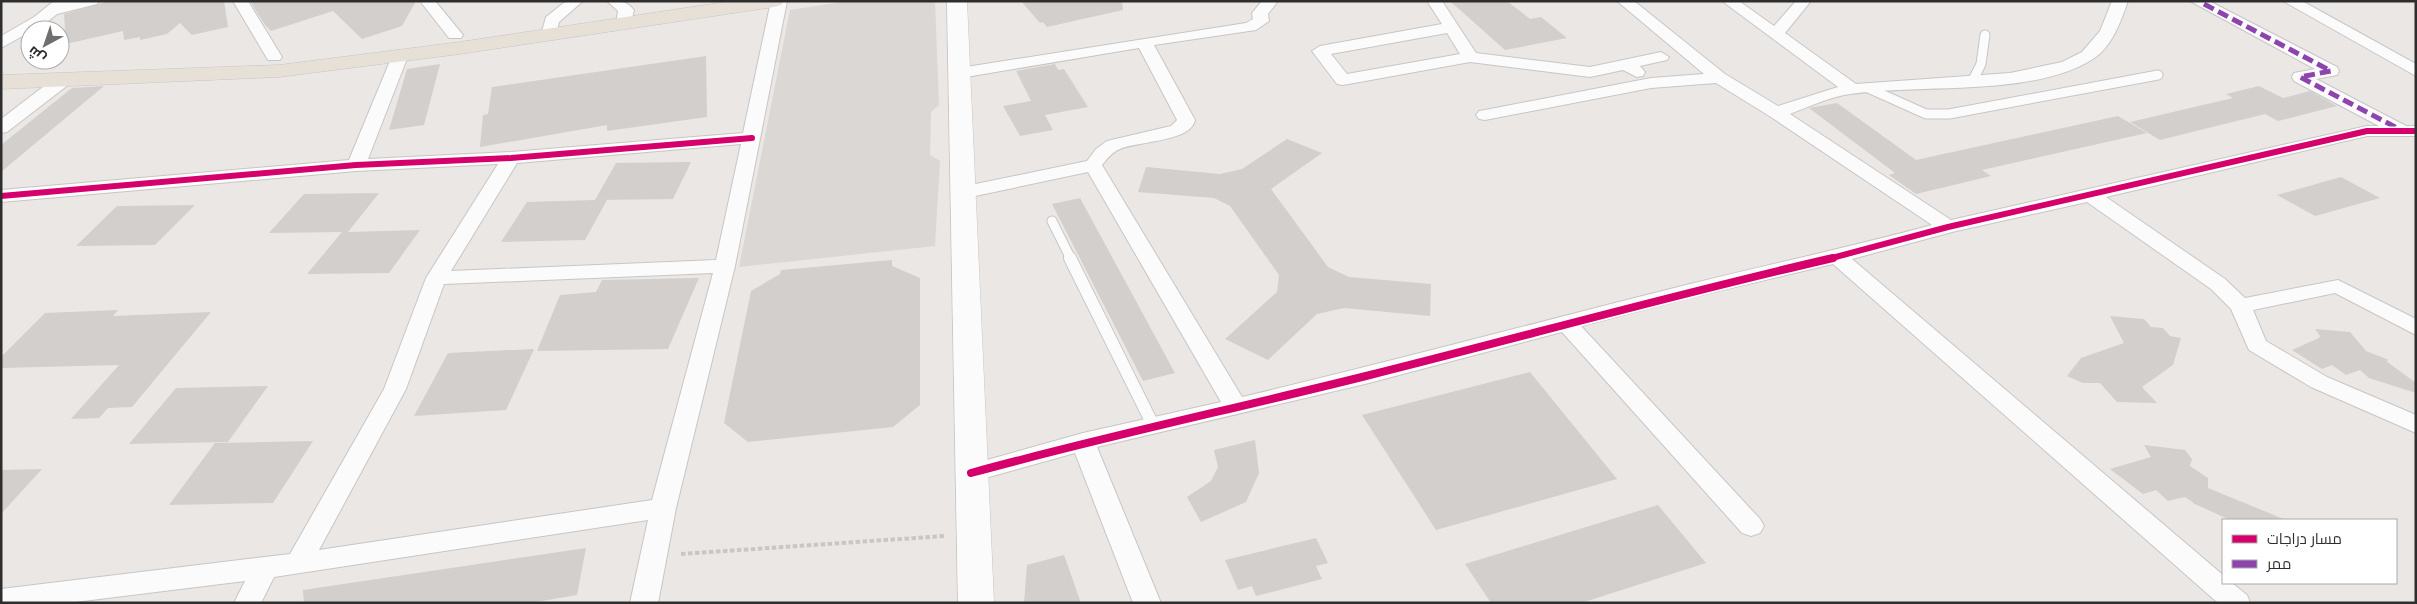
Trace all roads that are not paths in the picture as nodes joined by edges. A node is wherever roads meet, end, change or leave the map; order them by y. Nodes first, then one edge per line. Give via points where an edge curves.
1 (64, 1) edge
2 (92, 1) edge
3 (240, 1) edge
4 (426, 1) edge
5 (576, 1) edge
6 (687, 1) edge
7 (774, 1) edge
8 (778, 1) edge
9 (957, 1) edge
10 (1271, 1) edge
11 (1434, 1) edge
12 (1624, 1) edge
13 (1729, 1) edge
14 (2120, 1) edge
15 (2198, 1) edge
16 (2290, 1) edge
17 (1797, 2) edge
18 (51, 11) junction
19 (621, 12) edge
20 (1452, 27) junction
21 (551, 28) junction
22 (455, 35) junction
23 (1774, 35) junction
24 (1985, 35) dead end
25 (1144, 42) junction
26 (1, 43) edge
27 (400, 56) junction
28 (274, 57) junction
29 (1470, 57) junction
30 (1661, 57) dead end
31 (1626, 64) junction
32 (1, 66) edge
33 (2416, 70) edge
34 (960, 73) junction
35 (2158, 75) dead end
36 (1719, 78) junction
37 (62, 80) junction
38 (1973, 80) junction
39 (1, 82) edge
40 (1651, 83) junction
41 (1860, 88) junction
42 (1777, 113) junction
43 (1485, 115) dead end
44 (1, 128) edge
45 (2411, 132) edge
46 (752, 138) junction
47 (511, 158) junction
48 (356, 165) junction
49 (1093, 165) junction
50 (961, 193) junction
51 (1, 196) edge
52 (2092, 196) junction
53 (1052, 221) dead end
54 (1948, 227) junction
55 (1837, 257) junction
56 (725, 266) junction
57 (436, 278) junction
58 (2240, 306) junction
59 (1566, 323) junction
60 (2416, 328) edge
61 (1235, 405) junction
62 (1153, 425) junction
63 (2416, 425) edge
64 (1083, 442) junction
65 (971, 473) junction
66 (662, 508) junction
67 (1751, 526) dead end
68 (299, 562) junction
69 (265, 568) junction
70 (1, 600) edge
71 (247, 603) edge
72 (644, 603) edge
73 (976, 603) edge
74 (1147, 603) edge
75 (2237, 603) edge

1 - 18 street
2 - 18 street
3 - 28 street
4 - 22 street
5 - 21 street
6 - 19 main road
7 - 19 main road
8 - 46 street
9 - 34 street
10 - 25 street via 1260,13 1261,21 1250,26
11 - 20 street
12 - 36 street
13 - 23 street
14 - 38 street via 2110,30 2088,55 2072,64 2019,76
15 - 45 street via 2331,71 2300,76
16 - 33 street
17 - 23 street
18 - 26 street
19 - 21 main road
20 - 29 street
20 - 29 street via 1320,51 1344,80
21 - 22 main road
21 - 27 main road
22 - 28 main road
23 - 41 street
24 - 38 lane via 1981,64
25 - 34 street
25 - 49 street via 1186,120 1185,125 1177,130 1113,145
27 - 37 main road via 279,71
27 - 48 street
28 - 32 main road
29 - 31 street via 1590,72
30 - 31 street
31 - 40 street
34 - 50 street
35 - 41 lane via 1949,114 1926,114
36 - 40 street
36 - 42 street
37 - 39 main road
37 - 44 street
38 - 41 street
40 - 43 street
41 - 42 street via 1819,96
42 - 54 street
45 - 52 street via 2367,131
46 - 47 street
46 - 56 street
47 - 48 street
47 - 57 street
48 - 51 street
49 - 50 street
49 - 61 street
50 - 65 street
52 - 54 street
52 - 58 street via 2218,284
53 - 62 lane
54 - 55 street
55 - 59 street
55 - 75 street
56 - 57 street
56 - 66 street
57 - 68 street via 395,389
58 - 60 street via 2338,286
58 - 63 street via 2256,345 2319,382
59 - 61 street via 1365,376
59 - 67 street
61 - 62 street
62 - 64 street
64 - 65 street
64 - 74 street
65 - 73 street
66 - 68 street
66 - 72 street
68 - 69 street
69 - 70 street
69 - 71 street

